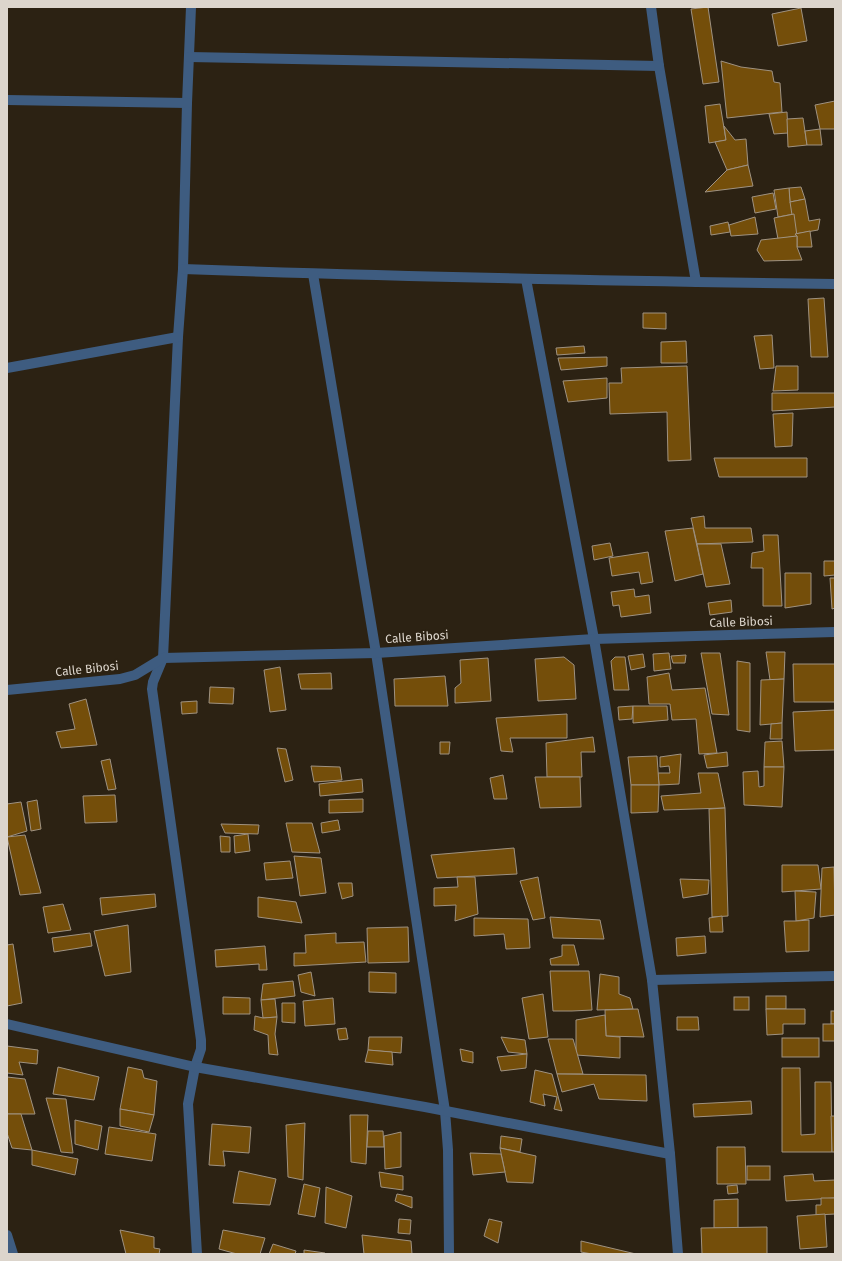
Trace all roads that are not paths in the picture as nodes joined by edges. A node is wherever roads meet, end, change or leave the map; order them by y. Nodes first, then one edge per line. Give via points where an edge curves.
1 (191, 7) edge
2 (651, 7) edge
3 (189, 57) junction
4 (659, 66) junction
5 (7, 100) edge
6 (186, 103) junction
7 (183, 269) junction
8 (313, 274) junction
9 (526, 279) junction
10 (696, 282) junction
11 (835, 284) edge
12 (178, 337) junction
13 (7, 368) edge
14 (835, 632) edge
15 (594, 639) junction
16 (376, 653) junction
17 (163, 658) junction
18 (7, 690) edge
19 (835, 976) edge
20 (652, 980) junction
21 (7, 1024) edge
22 (195, 1067) junction
23 (445, 1111) junction
24 (670, 1154) junction
25 (7, 1235) edge
26 (13, 1254) edge
27 (197, 1254) edge
28 (449, 1254) edge
29 (678, 1254) edge

1 - 3 street
2 - 4 street
3 - 4 street
3 - 6 street
4 - 10 street
5 - 6 street
6 - 7 street
7 - 8 street
7 - 12 street
8 - 9 street
8 - 16 street
9 - 10 street
9 - 15 street
10 - 11 street
12 - 13 street
12 - 17 street
14 - 15 street, Calle Bibosi
15 - 16 street, Calle Bibosi
15 - 20 street
16 - 17 street, Calle Bibosi
16 - 23 street
17 - 18 street, Calle Bibosi via 135,675 120,679
17 - 22 street via 152,689 201,1040
19 - 20 street
20 - 24 street
21 - 22 street
22 - 23 street
22 - 27 street via 188,1104
23 - 24 street
23 - 28 street
24 - 29 street
25 - 26 street

